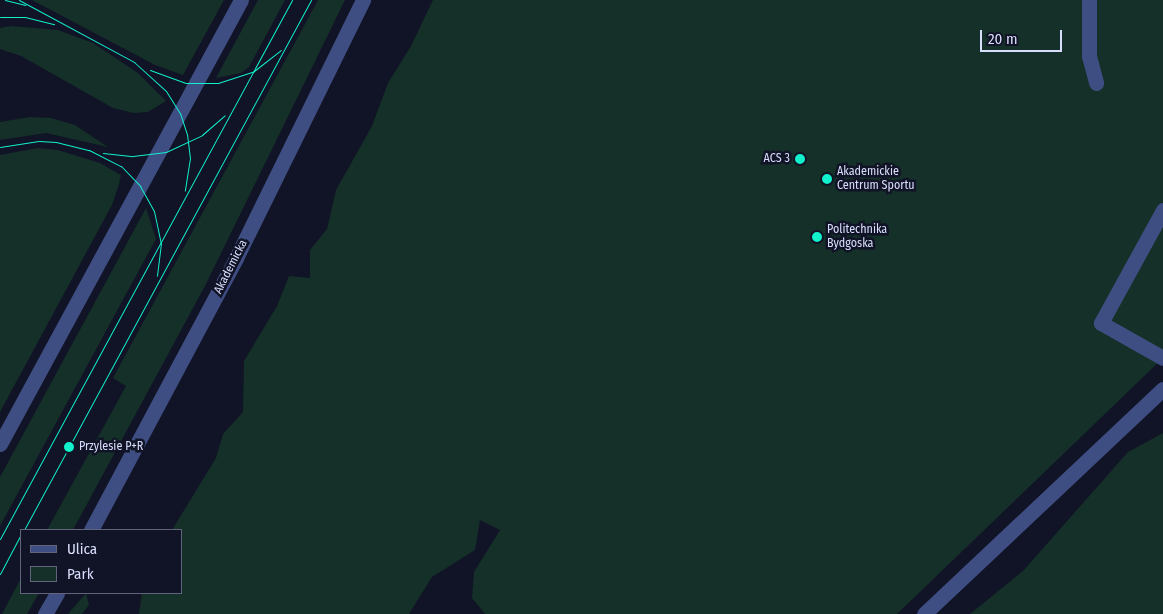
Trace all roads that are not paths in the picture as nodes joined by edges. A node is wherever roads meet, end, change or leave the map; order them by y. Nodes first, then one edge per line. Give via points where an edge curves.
1 (241, 0) edge
2 (363, 0) edge
3 (1088, 0) edge
4 (1096, 83) dead end
5 (1163, 210) edge
6 (1163, 358) edge
7 (1163, 389) edge
8 (0, 444) edge
9 (92, 529) edge
10 (55, 594) edge
11 (45, 614) edge
12 (924, 614) edge

1 - 8 street
2 - 9 street, Akademicka via 236,258
3 - 4 street via 1089,56
5 - 6 street via 1101,323
7 - 12 street
10 - 11 street

